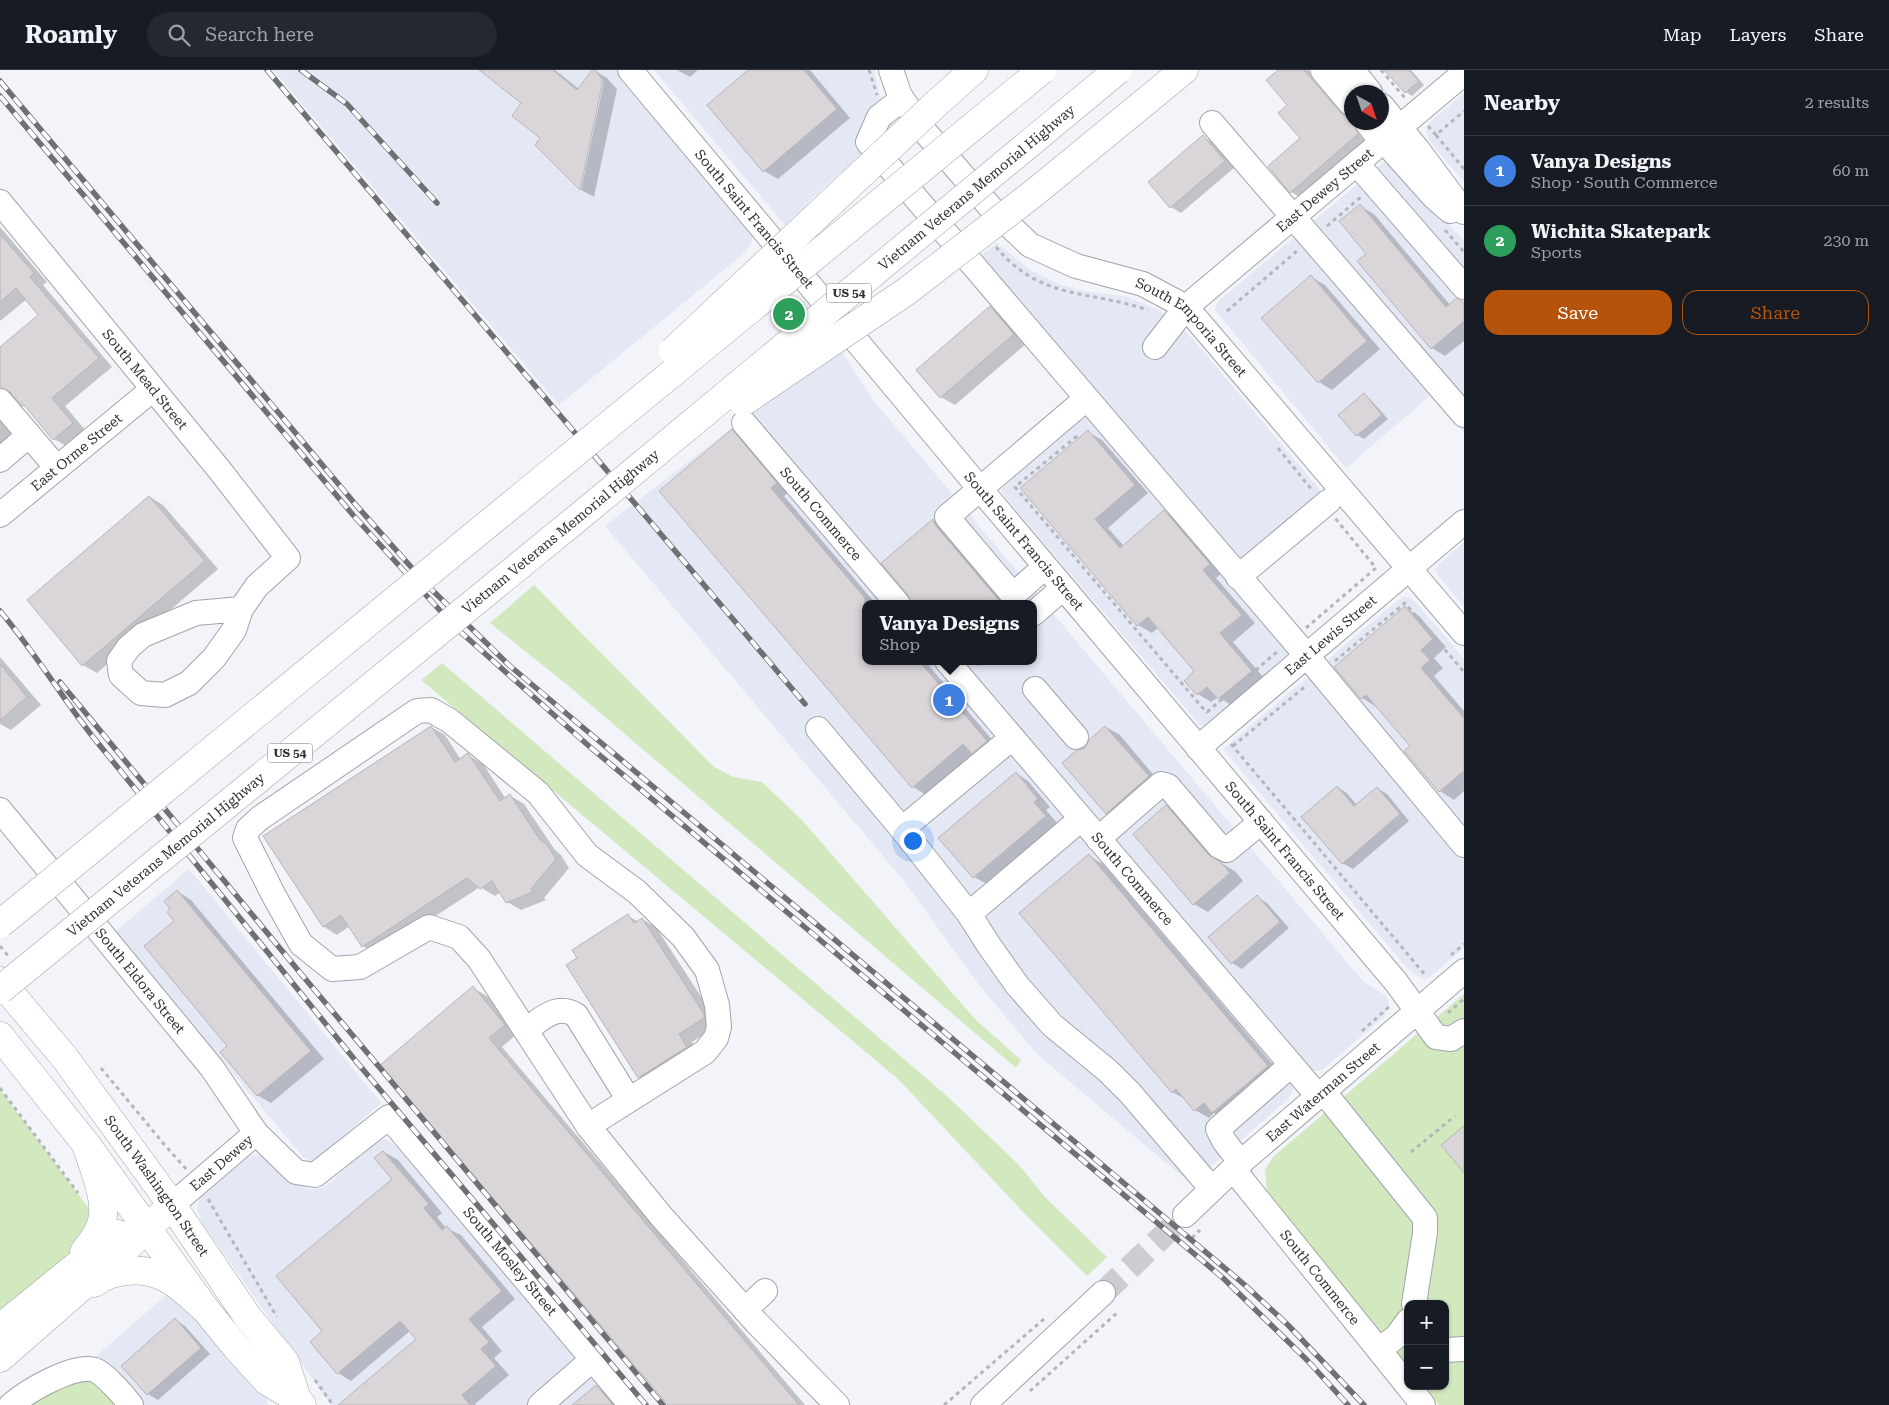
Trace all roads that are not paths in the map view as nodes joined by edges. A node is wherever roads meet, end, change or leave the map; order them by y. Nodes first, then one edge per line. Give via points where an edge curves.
1 (630, 70) edge
2 (891, 70) edge
3 (974, 70) edge
4 (1042, 70) edge
5 (1118, 70) edge
6 (1184, 70) edge
7 (1325, 70) edge
8 (1354, 71) edge
9 (1464, 73) edge
10 (1365, 85) edge
11 (1344, 93) edge
12 (893, 105) junction
13 (1212, 123) dead end
14 (1384, 131) edge
15 (1357, 164) junction
16 (0, 202) edge
17 (1464, 212) edge
18 (1293, 218) junction
19 (1454, 227) edge
20 (1464, 287) edge
21 (1186, 307) junction
22 (1155, 347) dead end
23 (153, 389) junction
24 (1086, 399) junction
25 (0, 400) edge
26 (1464, 415) edge
27 (744, 423) dead end
28 (29, 435) junction
29 (0, 460) edge
30 (57, 468) junction
31 (552, 472) junction
32 (981, 490) junction
33 (1327, 503) road end
34 (3, 507) edge
35 (580, 516) junction
36 (1464, 522) edge
37 (1045, 566) junction
38 (1410, 569) junction
39 (1238, 577) junction
40 (1063, 588) junction
41 (895, 600) edge
42 (1022, 600) edge
43 (1033, 600) edge
44 (1037, 602) edge
45 (241, 609) junction
46 (1464, 633) edge
47 (950, 665) edge
48 (1314, 665) junction
49 (1035, 689) dead end
50 (818, 729) dead end
51 (1076, 737) dead end
52 (1012, 738) junction
53 (1198, 748) junction
54 (0, 810) edge
55 (1081, 819) junction
56 (1260, 822) junction
57 (902, 829) junction
58 (1098, 839) junction
59 (1464, 845) edge
60 (969, 914) junction
61 (0, 924) edge
62 (1464, 971) edge
63 (0, 981) edge
64 (0, 990) edge
65 (1417, 1011) junction
66 (526, 1030) junction
67 (1464, 1031) edge
68 (0, 1036) edge
69 (1291, 1065) junction
70 (1321, 1094) junction
71 (629, 1100) junction
72 (389, 1117) joint
73 (588, 1126) junction
74 (256, 1133) junction
75 (86, 1144) junction
76 (1237, 1166) junction
77 (1212, 1189) junction
78 (172, 1205) junction
79 (1185, 1215) tunnel mouth
80 (145, 1224) junction
81 (70, 1271) junction
82 (765, 1291) dead end
83 (1103, 1293) tunnel mouth
84 (1415, 1300) edge
85 (206, 1310) junction
86 (745, 1310) junction
87 (43, 1321) junction
88 (0, 1328) edge
89 (1398, 1337) edge
90 (1464, 1349) edge
91 (1449, 1350) edge
92 (0, 1358) edge
93 (593, 1359) junction
94 (1404, 1366) edge
95 (1411, 1390) edge
96 (1015, 1395) edge
97 (297, 1403) edge
98 (10, 1405) edge
99 (131, 1405) edge
100 (540, 1405) edge
101 (631, 1405) edge
102 (836, 1405) edge
103 (984, 1405) edge
104 (1423, 1405) edge

1 - 32 street, South Saint Francis Street
2 - 12 street, South Emporia Street
3 - 31 main road, bridge via 665,359
4 - 31 main road, bridge
5 - 35 main road, Vietnam Veterans Memorial Highway / US 54, bridge
6 - 35 main road, bridge via 1034,193 907,291
7 - 11 main road
8 - 10 street
9 - 14 street, East Dewey Street
12 - 21 street, South Emporia Street via 926,134 991,208 1030,244 1076,266 1144,284
12 - 24 street via 879,117 868,142
13 - 18 street
14 - 15 street, East Dewey Street
14 - 17 street
14 - 19 street
15 - 18 street, East Dewey Street
15 - 20 street
16 - 23 street, South Mead Street
18 - 21 street, East Dewey Street
18 - 26 street
21 - 22 street, East Dewey Street
21 - 38 street, South Emporia Street
23 - 30 street, East Orme Street
23 - 45 street, South Mead Street via 288,558 257,586
24 - 32 street
24 - 39 street
25 - 28 street
27 - 41 street, South Commerce
28 - 29 street
28 - 30 street
30 - 34 street, East Orme Street
31 - 61 main road, bridge
32 - 37 street, South Saint Francis Street
32 - 42 street via 947,517 1013,595
33 - 39 street
35 - 64 main road, Vietnam Veterans Memorial Highway / US 54, bridge
36 - 38 street, East Lewis Street
37 - 40 street, South Saint Francis Street
37 - 43 street
38 - 46 street, South Emporia Street
38 - 48 street, East Lewis Street
39 - 48 street
40 - 44 street
40 - 53 street, South Saint Francis Street
45 - 45 street via 234,630 214,658 189,683 165,695 141,693 121,675 119,661 143,635 196,613
47 - 52 street, South Commerce
48 - 53 street, East Lewis Street via 1227,738
48 - 59 street
49 - 51 street
50 - 57 street
52 - 55 street, South Commerce
52 - 57 street
53 - 56 street, South Saint Francis Street
54 - 74 street, South Eldora Street via 212,1068
55 - 58 street, South Commerce
55 - 60 street
56 - 58 street via 1227,850 1219,846 1168,786 1161,784
56 - 65 street, South Saint Francis Street
57 - 60 street
58 - 69 street, South Commerce
60 - 77 street via 1017,985 1052,1025 1130,1093
62 - 65 street, East Waterman Street
63 - 78 main road, South Washington Street via 65,1058
65 - 67 street, South Saint Francis Street via 1436,1037 1451,1039
65 - 70 street, East Waterman Street
66 - 71 street via 552,1012 568,1010 576,1015
66 - 71 street via 479,959 460,937 429,927 360,967 332,969 301,944 245,838 248,829 417,710 430,710 450,721 538,793 587,855 637,892 683,936 707,970 717,1005 719,1027 716,1038 705,1052
66 - 73 street
68 - 75 main road, South Washington Street
69 - 70 street, South Commerce
69 - 76 street, South Commerce via 1218,1129
70 - 76 street, East Waterman Street
70 - 84 street, South Commerce via 1425,1218
71 - 73 street
72 - 74 street, East Dewey via 315,1175 296,1172
72 - 93 street, South Mosley Street
73 - 86 street via 661,1216
74 - 78 street, East Dewey
75 - 80 main road, South Washington Street
75 - 81 main road via 104,1204 103,1220 97,1235
76 - 77 street, East Waterman Street
76 - 89 street, South Commerce
77 - 79 street, East Waterman Street
78 - 80 main road
78 - 97 main road, South Washington Street via 247,1316 284,1362
80 - 81 main road via 111,1238
80 - 85 main road, South Washington Street
80 - 87 main road
81 - 88 main road
82 - 86 street
83 - 96 street
85 - 87 main road via 168,1278 138,1270 100,1279
85 - 97 main road, South Washington Street via 267,1382
86 - 102 street
87 - 92 main road
89 - 94 street, South Commerce
90 - 91 street
93 - 100 street
93 - 101 street, South Mosley Street
95 - 104 street, South Commerce
96 - 103 street
98 - 99 street via 42,1384 75,1370 95,1370

